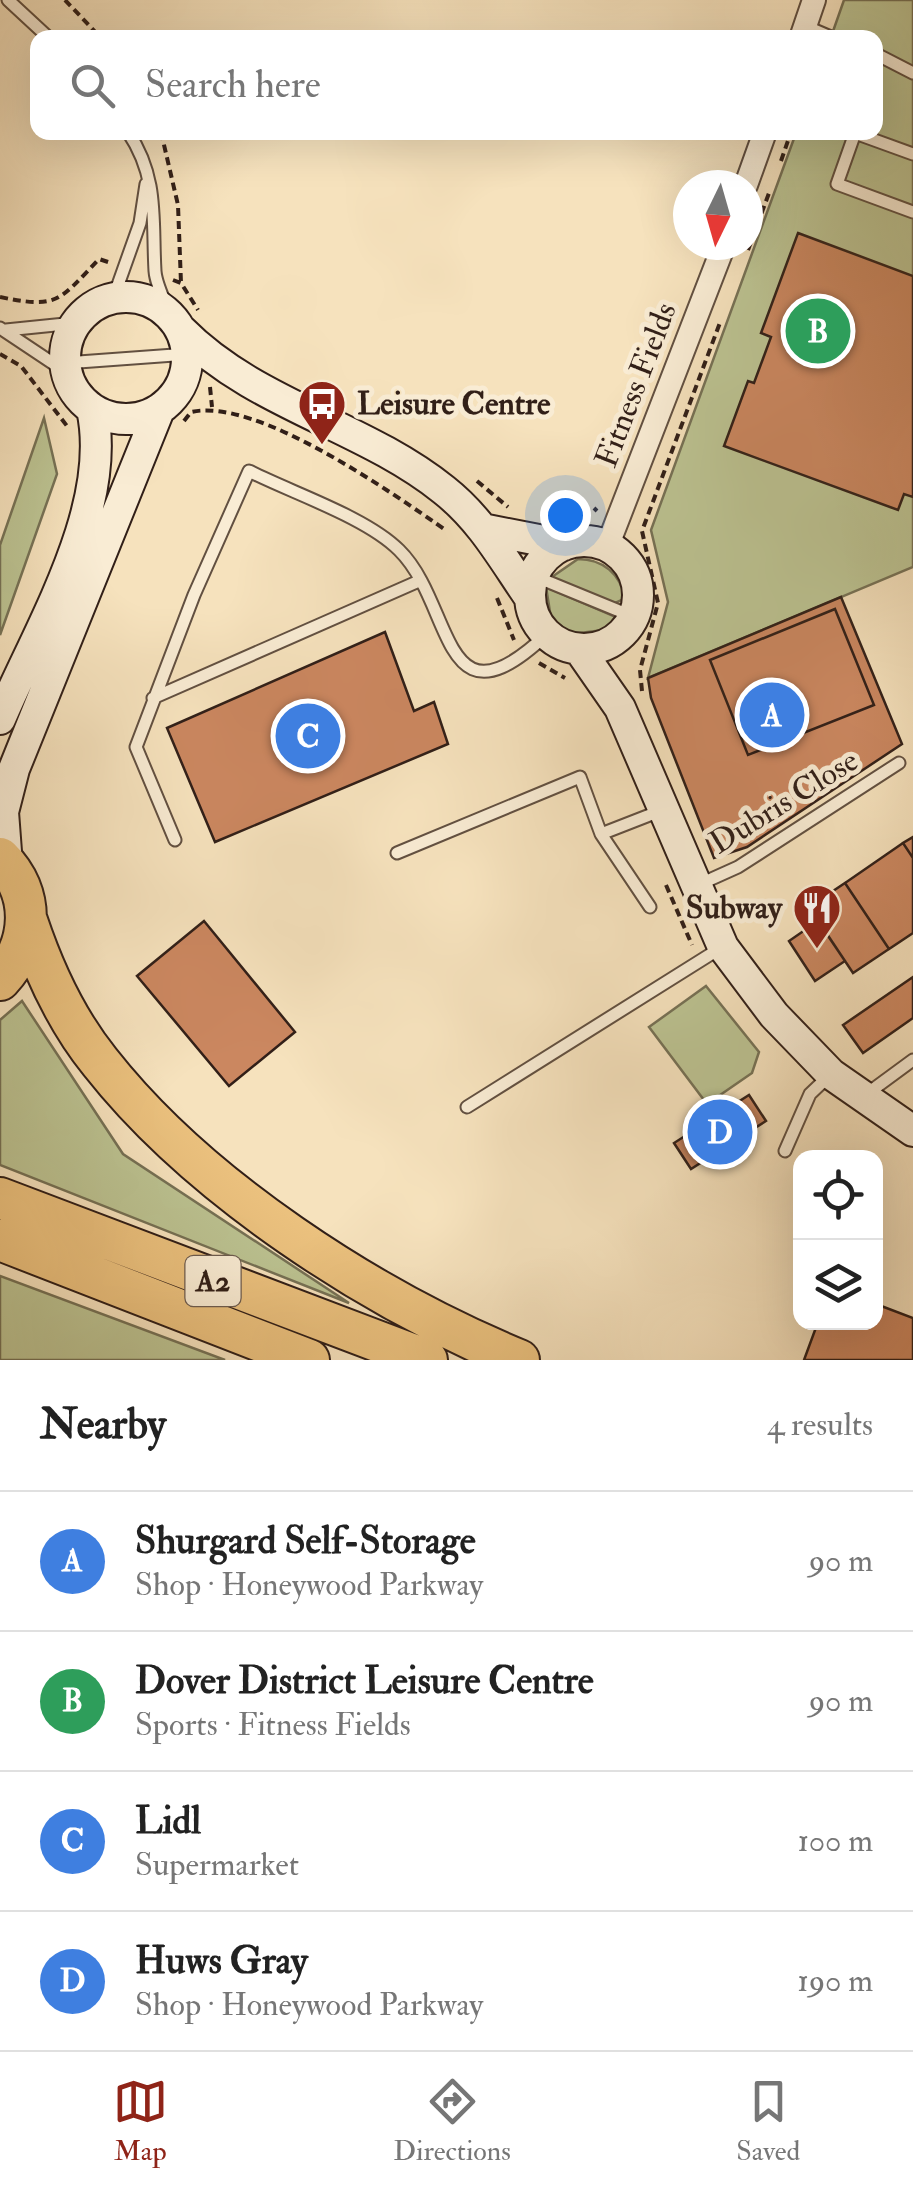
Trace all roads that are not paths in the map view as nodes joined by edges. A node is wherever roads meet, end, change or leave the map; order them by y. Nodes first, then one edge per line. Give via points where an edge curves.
1 (8, 0) edge
2 (814, 0) edge
3 (40, 30) edge
4 (804, 30) edge
5 (883, 58) edge
6 (913, 73) edge
7 (132, 140) edge
8 (763, 140) edge
9 (853, 140) edge
10 (874, 140) edge
11 (913, 154) edge
12 (752, 170) edge
13 (147, 180) junction
14 (913, 212) edge
15 (718, 260) edge
16 (113, 298) junction
17 (75, 323) junction
18 (3, 328) edge
19 (180, 333) junction
20 (66, 368) junction
21 (257, 389) junction
22 (92, 409) junction
23 (167, 416) junction
24 (487, 530) junction
25 (564, 545) junction
26 (607, 547) junction
27 (419, 581) junction
28 (532, 587) junction
29 (631, 623) junction
30 (546, 634) junction
31 (579, 649) junction
32 (153, 698) junction
33 (632, 704) junction
34 (0, 719) edge
35 (900, 763) dead end
36 (664, 810) junction
37 (602, 834) junction
38 (174, 840) dead end
39 (397, 853) dead end
40 (4, 862) edge
41 (696, 886) junction
42 (650, 908) dead end
43 (27, 921) junction
44 (723, 947) junction
45 (0, 980) edge
46 (913, 1060) edge
47 (831, 1074) junction
48 (861, 1098) junction
49 (467, 1107) dead end
50 (913, 1131) edge
51 (785, 1152) dead end
52 (0, 1198) edge
53 (0, 1240) edge
54 (309, 1360) edge
55 (427, 1360) edge
56 (519, 1360) edge

1 - 3 lane
2 - 4 street
5 - 6 lane
7 - 13 lane
8 - 12 street
9 - 14 lane via 837,184
10 - 11 lane
13 - 16 lane via 140,223
13 - 19 lane via 157,221 155,274
15 - 26 street, Fitness Fields
16 - 17 street
16 - 19 street via 139,298
17 - 18 lane
17 - 20 street
18 - 20 lane
19 - 20 lane
19 - 21 street
19 - 23 street via 180,389
20 - 22 street
21 - 23 street via 210,385
21 - 24 street via 398,461 443,489
22 - 23 street via 125,420
22 - 34 street via 94,489
23 - 40 street via 14,768 3,812
24 - 25 street
24 - 28 street
25 - 26 street
25 - 28 street via 541,563
26 - 29 street via 624,558 638,586
27 - 30 lane via 458,664 473,672 506,666
27 - 32 lane
27 - 32 lane via 399,550 376,535 249,472
28 - 29 lane
28 - 30 street
29 - 31 street via 597,648
29 - 33 street via 619,651
30 - 31 street
31 - 33 street
32 - 38 lane via 136,747
33 - 36 street
35 - 41 lane, Dubris Close
36 - 37 lane
36 - 41 street
37 - 39 lane via 580,777
37 - 42 lane
40 - 43 highway via 22,891
41 - 44 street
43 - 45 highway via 19,954
43 - 56 highway via 79,1034 122,1088 188,1151 348,1270
44 - 47 street via 774,1015
44 - 49 lane
46 - 48 lane
47 - 48 street
47 - 51 lane via 810,1094
48 - 50 street
52 - 55 highway, A2
53 - 54 highway, A2

